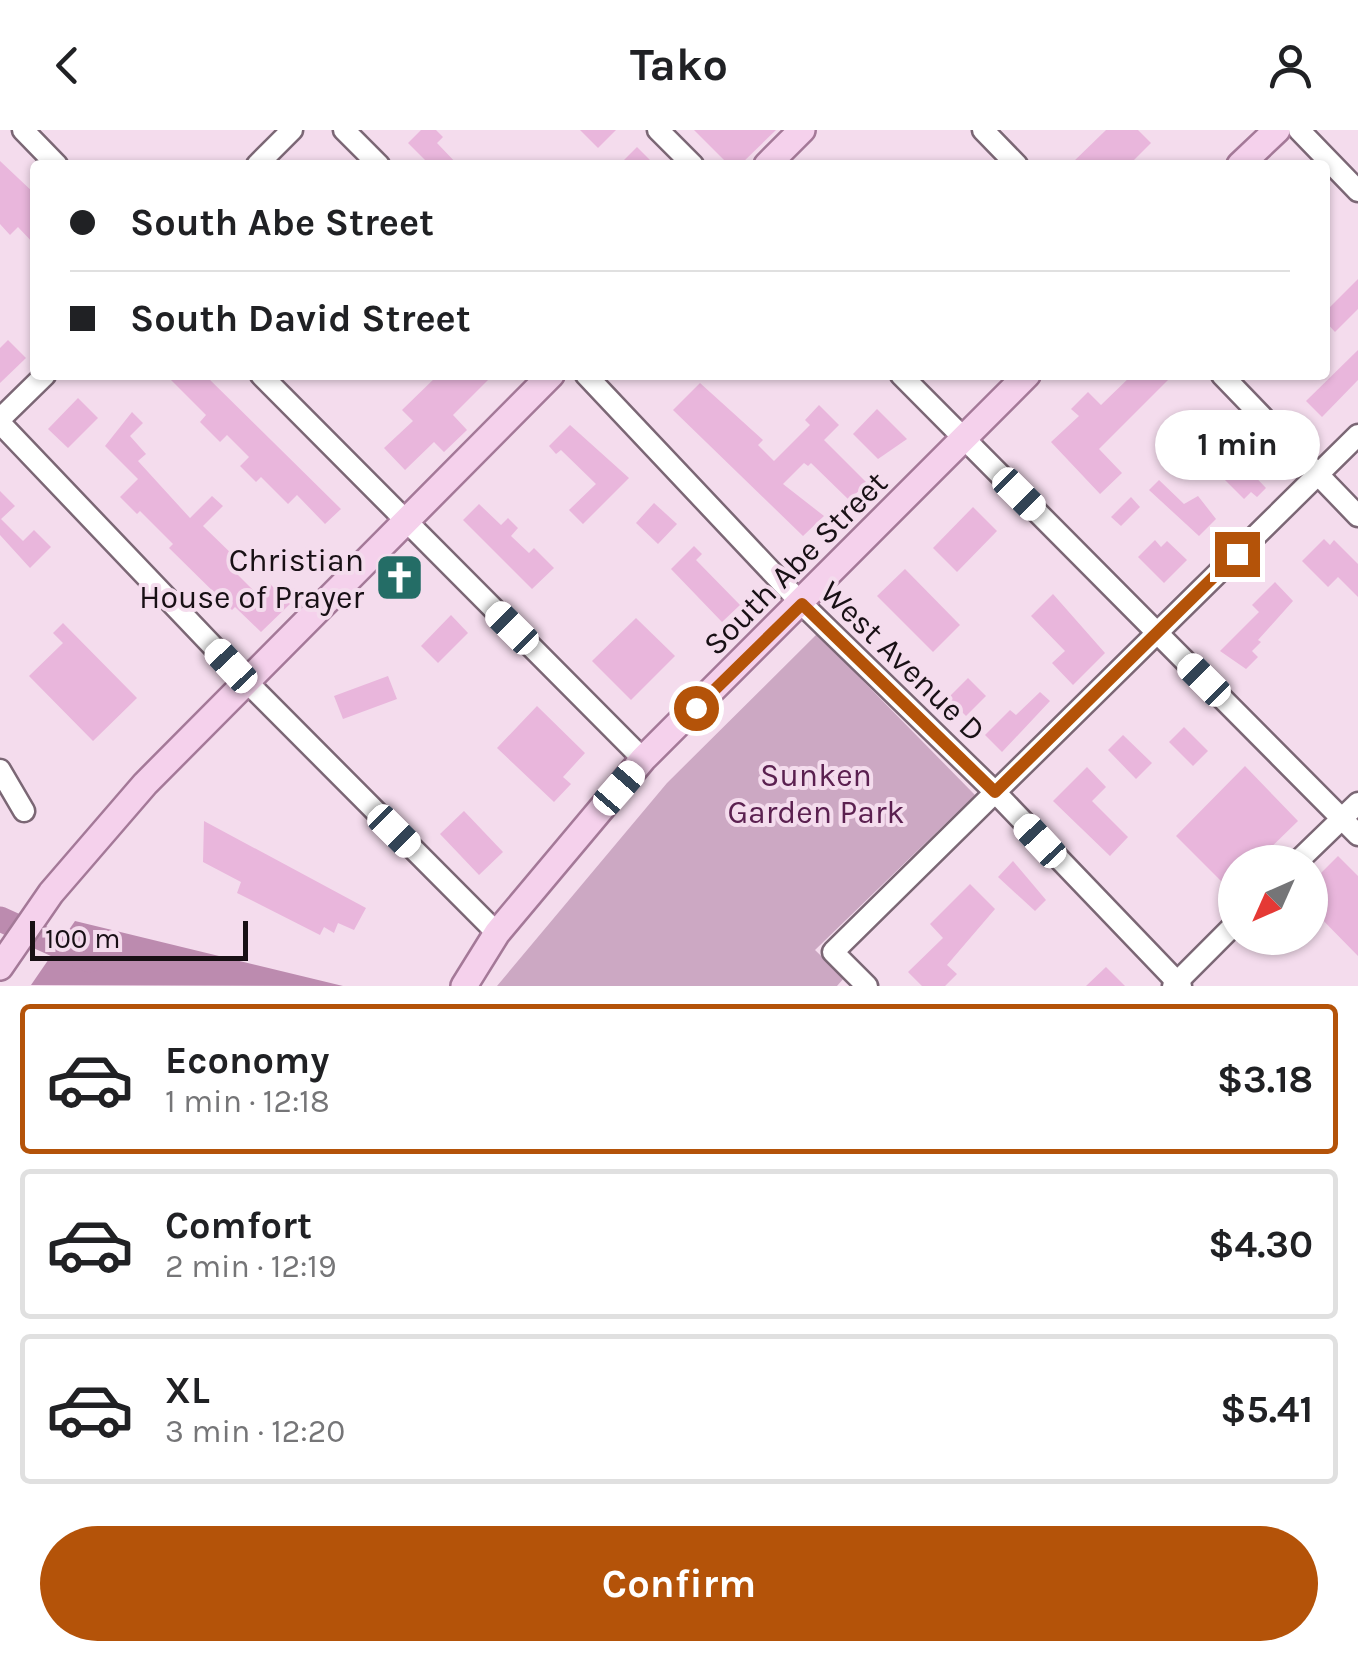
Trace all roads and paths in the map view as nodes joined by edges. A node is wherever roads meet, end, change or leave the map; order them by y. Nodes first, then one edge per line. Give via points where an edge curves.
1 (23, 130) edge
2 (292, 130) edge
3 (344, 130) edge
4 (658, 130) edge
5 (802, 130) edge
6 (983, 130) edge
7 (1277, 130) edge
8 (1299, 130) edge
9 (51, 160) edge
10 (263, 160) edge
11 (374, 160) edge
12 (688, 160) edge
13 (771, 160) edge
14 (1013, 160) edge
15 (1245, 160) edge
16 (1328, 160) edge
17 (1330, 162) edge
18 (1358, 191) edge
19 (40, 380) edge
20 (267, 380) edge
21 (545, 380) edge
22 (591, 380) edge
23 (906, 380) edge
24 (1021, 380) edge
25 (1227, 380) edge
26 (0, 421) edge
27 (1358, 435) edge
28 (964, 438) junction
29 (1317, 475) junction
30 (1358, 516) edge
31 (407, 522) junction
32 (802, 604) junction
33 (1157, 633) junction
34 (248, 683) junction
35 (644, 760) junction
36 (0, 770) edge
37 (995, 792) junction
38 (1358, 802) edge
39 (24, 811) dead end
40 (1342, 819) junction
41 (1358, 835) edge
42 (1315, 845) edge
43 (1218, 942) edge
44 (490, 944) junction
45 (0, 966) edge
46 (1177, 985) edge
47 (464, 986) edge
48 (867, 986) edge

1 - 9 street
2 - 10 street
3 - 11 street
4 - 12 street
5 - 13 main road
6 - 14 street
7 - 15 main road
8 - 16 street
17 - 18 street
19 - 26 street
20 - 31 street
21 - 31 main road
22 - 32 street, West Avenue D
23 - 28 street
24 - 28 main road, South Abe Street
25 - 29 street
26 - 34 street
27 - 29 street
28 - 32 main road, South Abe Street
28 - 33 street
29 - 30 street
29 - 33 street
31 - 34 main road
31 - 35 street
32 - 35 main road, South Abe Street
32 - 37 street, West Avenue D
33 - 37 street
33 - 40 street
34 - 44 street
34 - 45 main road via 145,784 51,893
35 - 44 main road, South Abe Street
36 - 39 street
37 - 46 street, West Avenue D
37 - 48 street via 833,952
38 - 40 street
40 - 41 street
40 - 42 street
43 - 46 street
44 - 47 main road, South Abe Street

